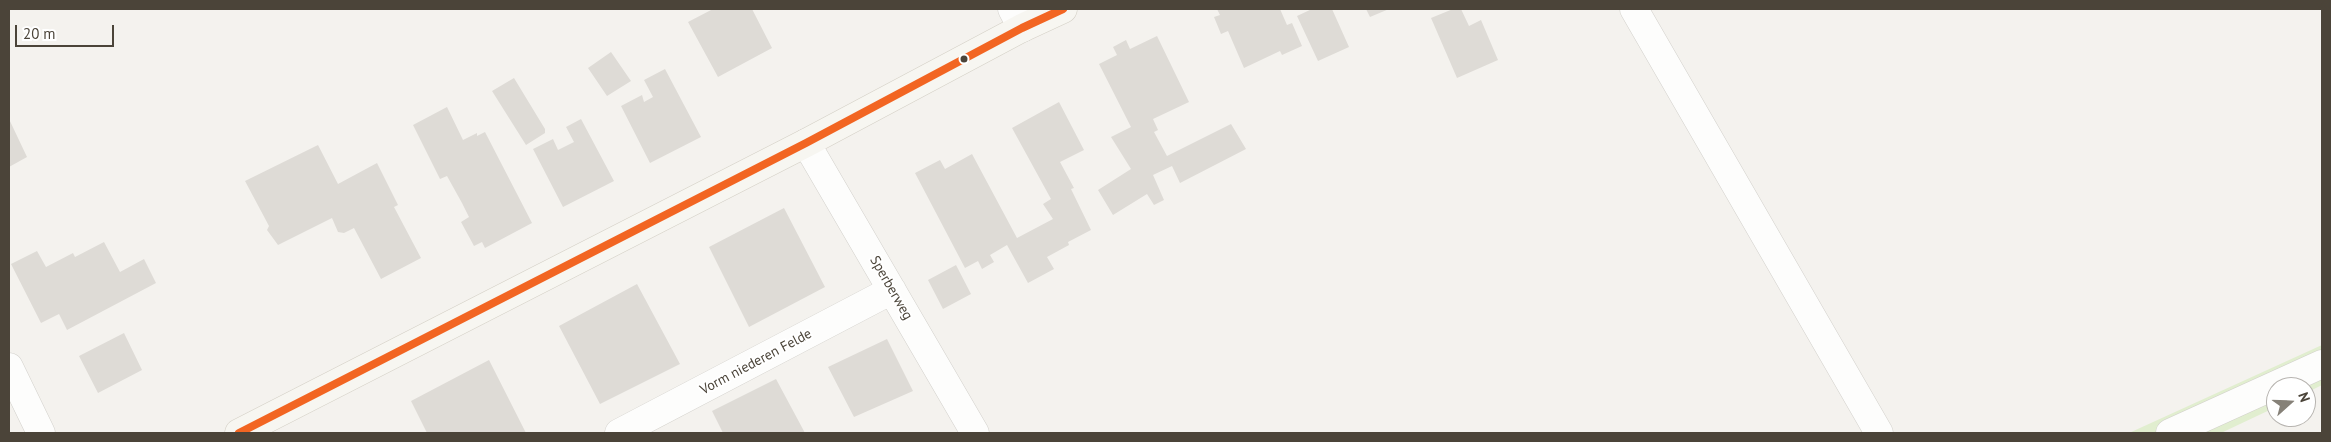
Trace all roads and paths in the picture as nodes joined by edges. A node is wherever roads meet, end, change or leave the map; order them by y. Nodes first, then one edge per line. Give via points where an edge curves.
1 (1063, 9) edge
2 (1634, 9) edge
3 (1017, 18) edge
4 (806, 143) junction
5 (892, 290) junction
6 (2322, 364) edge
7 (9, 367) edge
8 (41, 433) edge
9 (239, 433) edge
10 (620, 433) edge
11 (975, 433) edge
12 (1879, 433) edge
13 (2170, 433) edge

1 - 3 main road
2 - 12 street
3 - 4 main road
4 - 5 street, Sperberweg
4 - 9 main road
5 - 10 street, Vorm niederen Felde
5 - 11 street, Sperberweg
6 - 13 street
7 - 8 street

